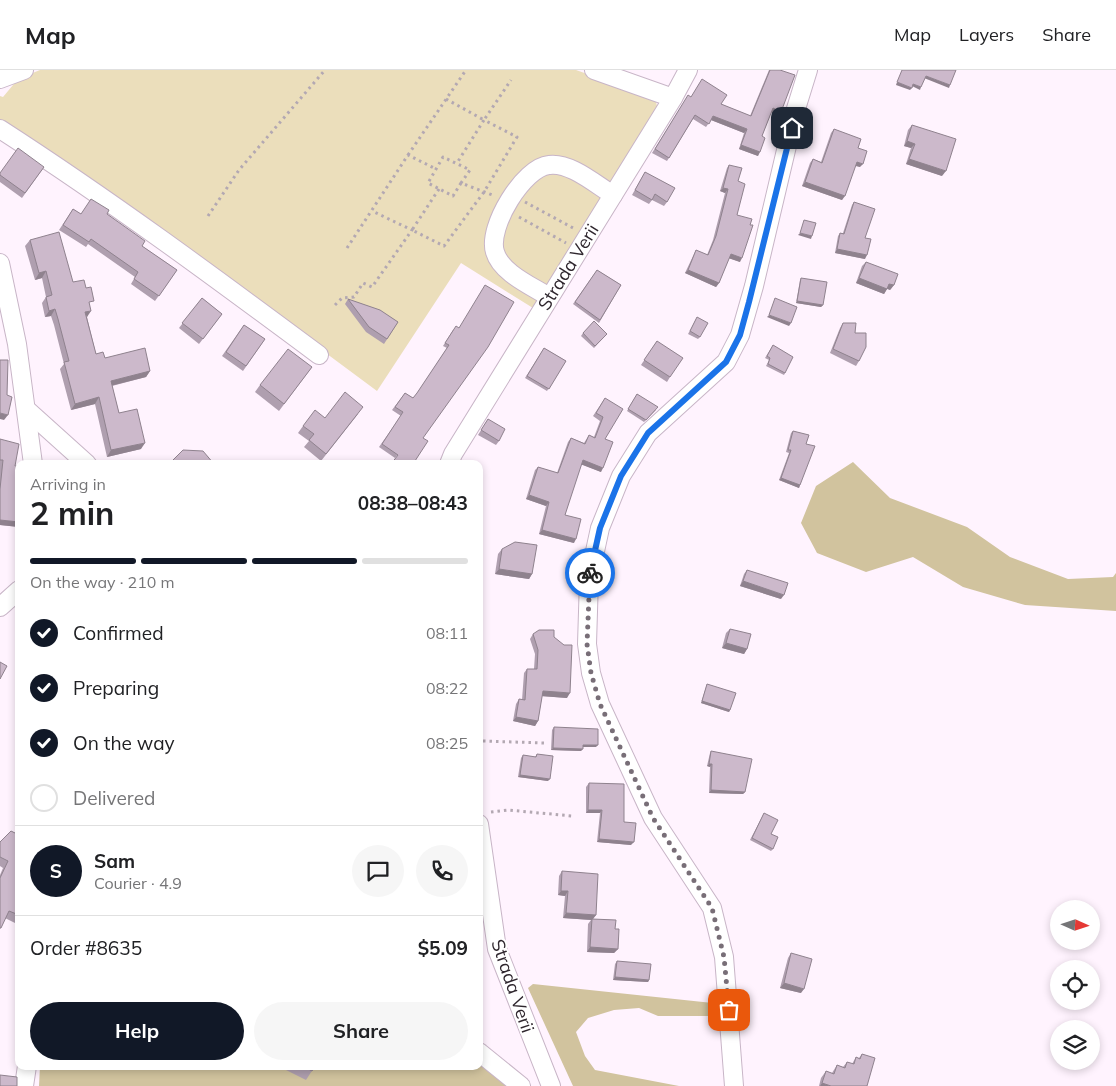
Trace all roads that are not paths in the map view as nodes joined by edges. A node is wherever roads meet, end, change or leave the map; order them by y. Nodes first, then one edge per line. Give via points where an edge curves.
1 (24, 70) edge
2 (594, 70) edge
3 (688, 70) edge
4 (808, 70) edge
5 (0, 79) edge
6 (673, 98) junction
7 (0, 129) edge
8 (613, 195) junction
9 (0, 263) edge
10 (549, 297) junction
11 (319, 355) dead end
12 (27, 410) junction
13 (33, 460) edge
14 (82, 460) edge
15 (451, 460) edge
16 (15, 594) edge
17 (0, 607) edge
18 (484, 818) edge
19 (483, 1055) edge
20 (26, 1070) edge
21 (24, 1086) edge
22 (522, 1086) edge
23 (551, 1086) edge
24 (734, 1086) edge

1 - 5 street
2 - 6 street
3 - 6 street, Strada Verii
4 - 24 street via 740,335 726,362 648,433 621,476 600,528 589,578 587,644 600,704 653,818 712,908 719,932 731,1028
6 - 8 street, Strada Verii
7 - 11 street via 172,246
8 - 10 street, Strada Verii
8 - 10 street via 565,166 550,164 536,168 527,176 496,222 495,252 503,266
9 - 12 street
10 - 15 street, Strada Verii
12 - 13 street
12 - 14 street
16 - 17 street
18 - 23 street, Strada Verii via 496,949
19 - 22 street
20 - 21 street

